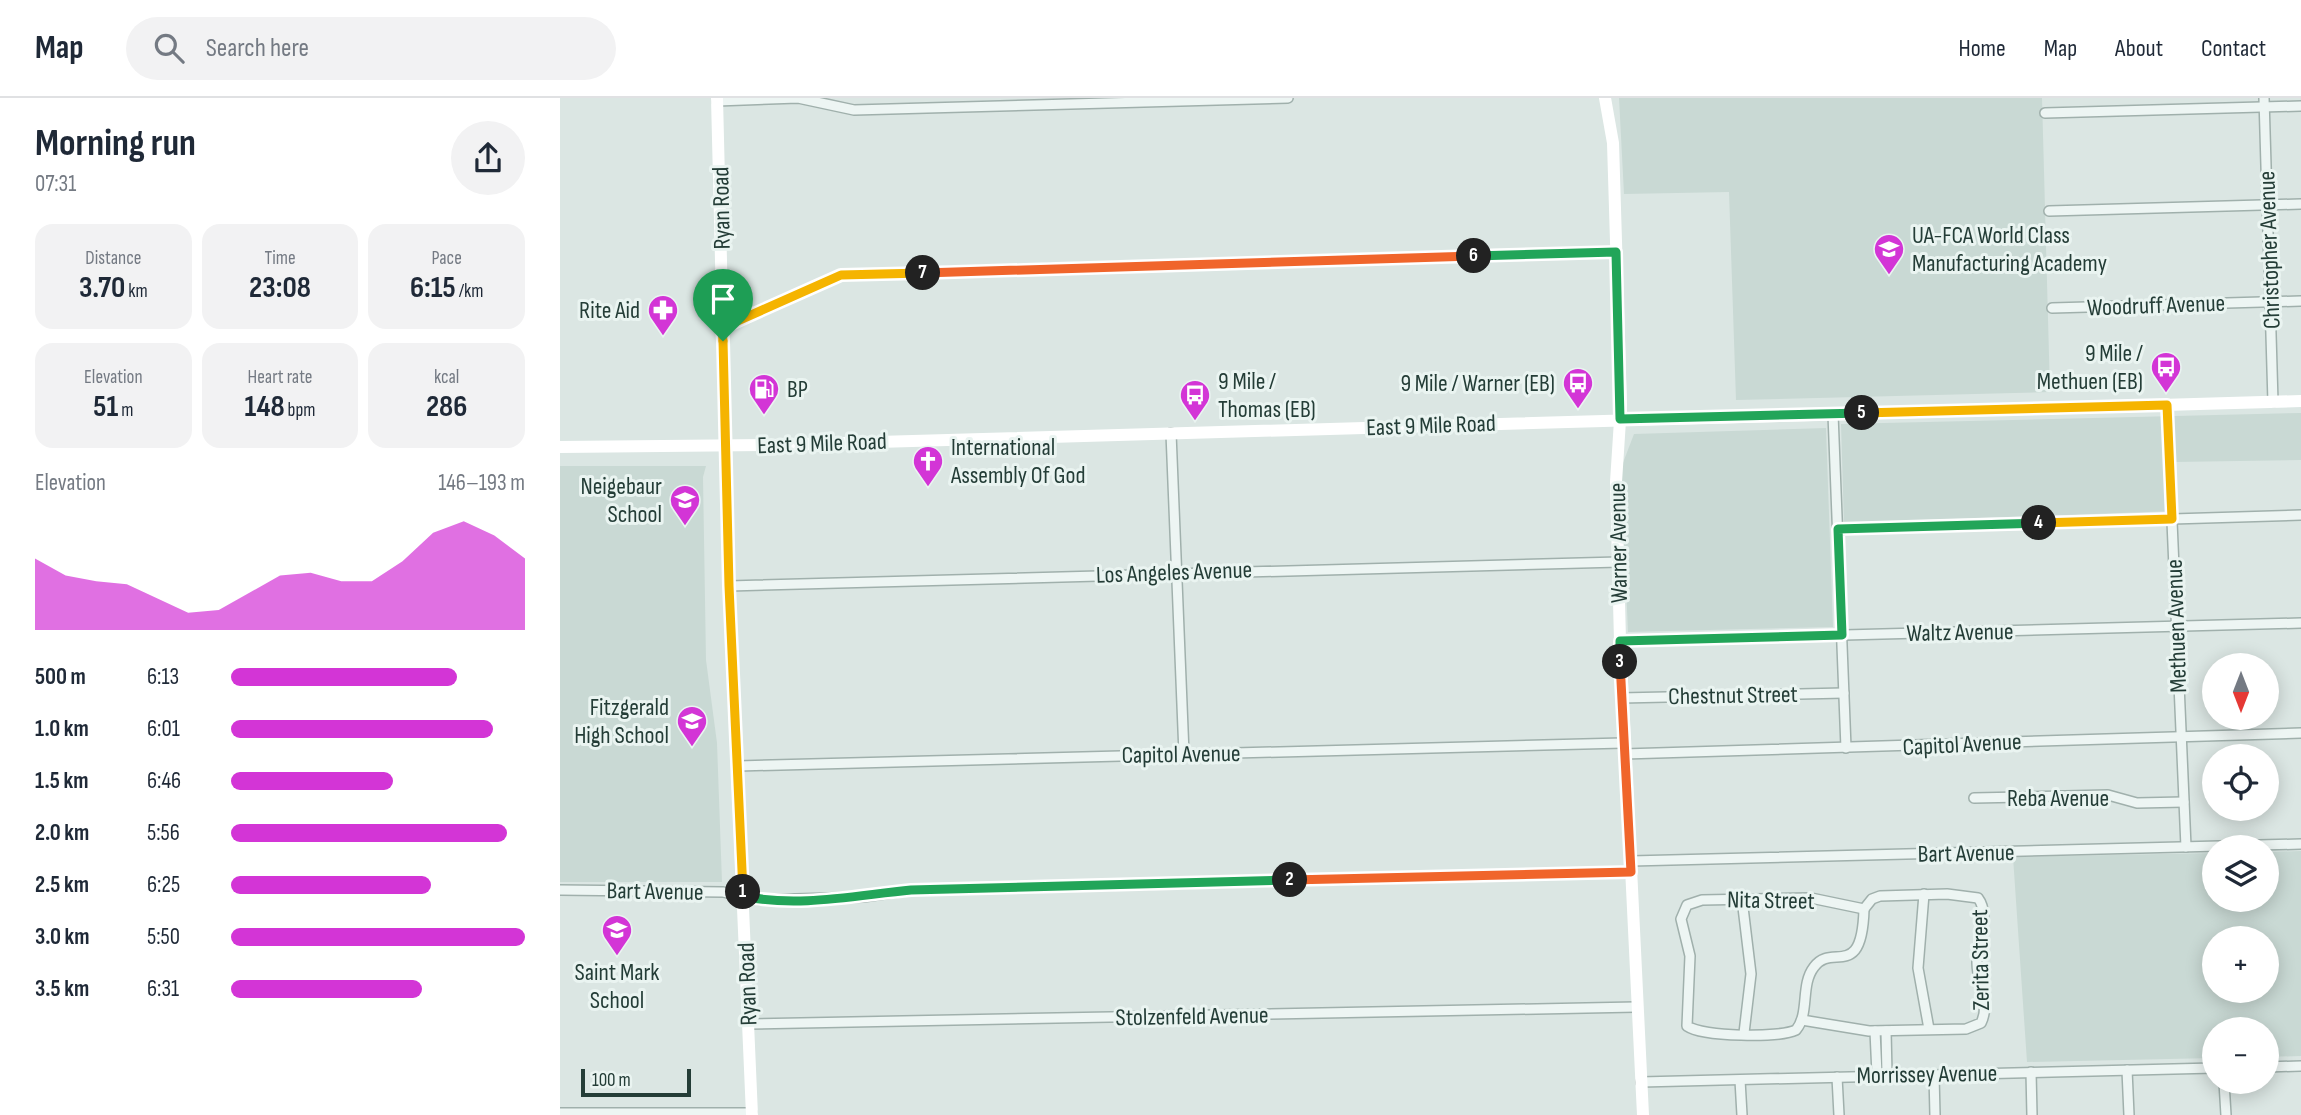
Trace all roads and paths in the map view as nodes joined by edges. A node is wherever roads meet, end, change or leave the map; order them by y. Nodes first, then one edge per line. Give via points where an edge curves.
1 (889, 98) edge
2 (1258, 98) edge
3 (1288, 98) edge
4 (1605, 98) edge
5 (717, 100) edge
6 (2264, 103) edge
7 (2301, 106) edge
8 (889, 110) junction
9 (2046, 113) dead end
10 (2301, 204) edge
11 (2267, 205) junction
12 (2049, 211) dead end
13 (1616, 252) junction
14 (2301, 301) edge
15 (2271, 302) junction
16 (2052, 308) dead end
17 (722, 328) junction
18 (2301, 401) edge
19 (2273, 402) junction
20 (2167, 405) junction
21 (1833, 414) junction
22 (1620, 419) junction
23 (1171, 433) junction
24 (725, 446) junction
25 (560, 447) edge
26 (2301, 515) edge
27 (2172, 519) junction
28 (1838, 529) junction
29 (1619, 562) junction
30 (1178, 572) junction
31 (729, 586) junction
32 (2301, 623) edge
33 (2177, 627) junction
34 (1842, 635) junction
35 (1620, 641) junction
36 (1844, 693) junction
37 (1621, 698) junction
38 (2301, 733) edge
39 (2181, 736) junction
40 (1846, 748) junction
41 (1624, 749) junction
42 (1184, 754) junction
43 (738, 766) junction
44 (1974, 798) dead end
45 (2184, 802) junction
46 (2301, 844) edge
47 (2186, 847) junction
48 (1631, 866) junction
49 (560, 890) edge
50 (1924, 894) junction
51 (743, 896) junction
52 (1742, 899) junction
53 (1864, 909) junction
54 (1636, 1007) junction
55 (1801, 1020) junction
56 (748, 1024) junction
57 (1929, 1029) junction
58 (1875, 1031) junction
59 (1886, 1031) junction
60 (1744, 1033) junction
61 (2301, 1066) edge
62 (2279, 1067) edge
63 (2202, 1068) edge
64 (2127, 1070) junction
65 (2031, 1072) junction
66 (1882, 1074) junction
67 (1934, 1075) junction
68 (1837, 1077) junction
69 (1740, 1080) junction
70 (1641, 1082) junction
71 (2225, 1094) edge
72 (560, 1113) edge
73 (752, 1114) edge
74 (1643, 1115) edge
75 (1742, 1115) edge
76 (1839, 1115) edge
77 (1935, 1115) edge
78 (2032, 1115) edge
79 (2129, 1115) edge
80 (2226, 1115) edge

1 - 8 street
2 - 3 street
2 - 8 street
4 - 13 main road, Warner Avenue via 1613,143
5 - 8 street via 798,99 845,110
5 - 17 main road, Ryan Road
6 - 7 street
6 - 9 street
6 - 11 street, Christopher Avenue
10 - 11 street
11 - 12 street
11 - 15 street, Christopher Avenue
13 - 17 street via 841,275
13 - 22 main road, Warner Avenue
14 - 15 street, Woodruff Avenue
15 - 16 street, Woodruff Avenue
15 - 19 street, Christopher Avenue
17 - 24 main road, Ryan Road
18 - 19 main road, East 9 Mile Road
19 - 20 main road, East 9 Mile Road
20 - 21 main road, East 9 Mile Road
20 - 27 street, Methuen Avenue
21 - 22 main road, East 9 Mile Road
21 - 28 street
22 - 23 main road, East 9 Mile Road
22 - 29 main road, Warner Avenue via 1616,473
23 - 24 main road, East 9 Mile Road
23 - 30 street
24 - 25 main road, East 9 Mile Road
24 - 31 main road, Ryan Road
26 - 27 street
27 - 28 street
27 - 33 street, Methuen Avenue
28 - 34 street
29 - 30 street, Los Angeles Avenue
29 - 35 main road, Warner Avenue
30 - 31 street, Los Angeles Avenue
30 - 42 street
31 - 43 main road, Ryan Road
32 - 33 street, Waltz Avenue
33 - 34 street, Waltz Avenue
33 - 39 street, Methuen Avenue
34 - 35 street, Waltz Avenue
34 - 36 street
35 - 37 main road, Warner Avenue
36 - 37 street, Chestnut Street
36 - 40 street
37 - 41 main road, Warner Avenue
38 - 39 street, Capitol Avenue
39 - 40 street, Capitol Avenue
39 - 45 street, Methuen Avenue
40 - 41 street, Capitol Avenue
41 - 42 street, Capitol Avenue
41 - 48 main road, Warner Avenue
42 - 43 street, Capitol Avenue
43 - 51 main road, Ryan Road
44 - 45 street, Reba Avenue via 2108,795 2137,803
45 - 47 street, Methuen Avenue
46 - 47 street, Bart Avenue
47 - 48 street, Bart Avenue
48 - 51 street, Bart Avenue via 911,890 843,898 761,900
48 - 54 main road, Warner Avenue
49 - 51 street, Bart Avenue
50 - 53 street via 1880,896
50 - 57 street via 1918,968
50 - 57 street, Zerita Street via 1978,898 1984,913 1977,961 1986,1003 1981,1023 1966,1029
51 - 56 main road, Ryan Road
52 - 53 street, Nita Street via 1811,898
52 - 60 street via 1751,974
52 - 60 street, Nita Street via 1687,905 1682,926 1690,956 1687,1026 1702,1033
53 - 55 street via 1859,946 1845,957 1820,962 1810,974
54 - 56 street, Stolzenfeld Avenue
54 - 70 main road, Warner Avenue
55 - 58 street
55 - 60 street via 1791,1033
56 - 73 main road, Ryan Road
57 - 59 street
58 - 59 street
58 - 66 street
59 - 66 street
61 - 62 street
63 - 64 street, Morrissey Avenue
64 - 65 street, Morrissey Avenue
64 - 79 street
65 - 67 street, Morrissey Avenue
65 - 78 street
66 - 67 street, Morrissey Avenue
66 - 68 street, Morrissey Avenue
67 - 77 street
68 - 69 street, Morrissey Avenue
68 - 76 street
69 - 70 street, Morrissey Avenue
69 - 75 street
70 - 74 main road, Warner Avenue
71 - 80 street
72 - 73 street

